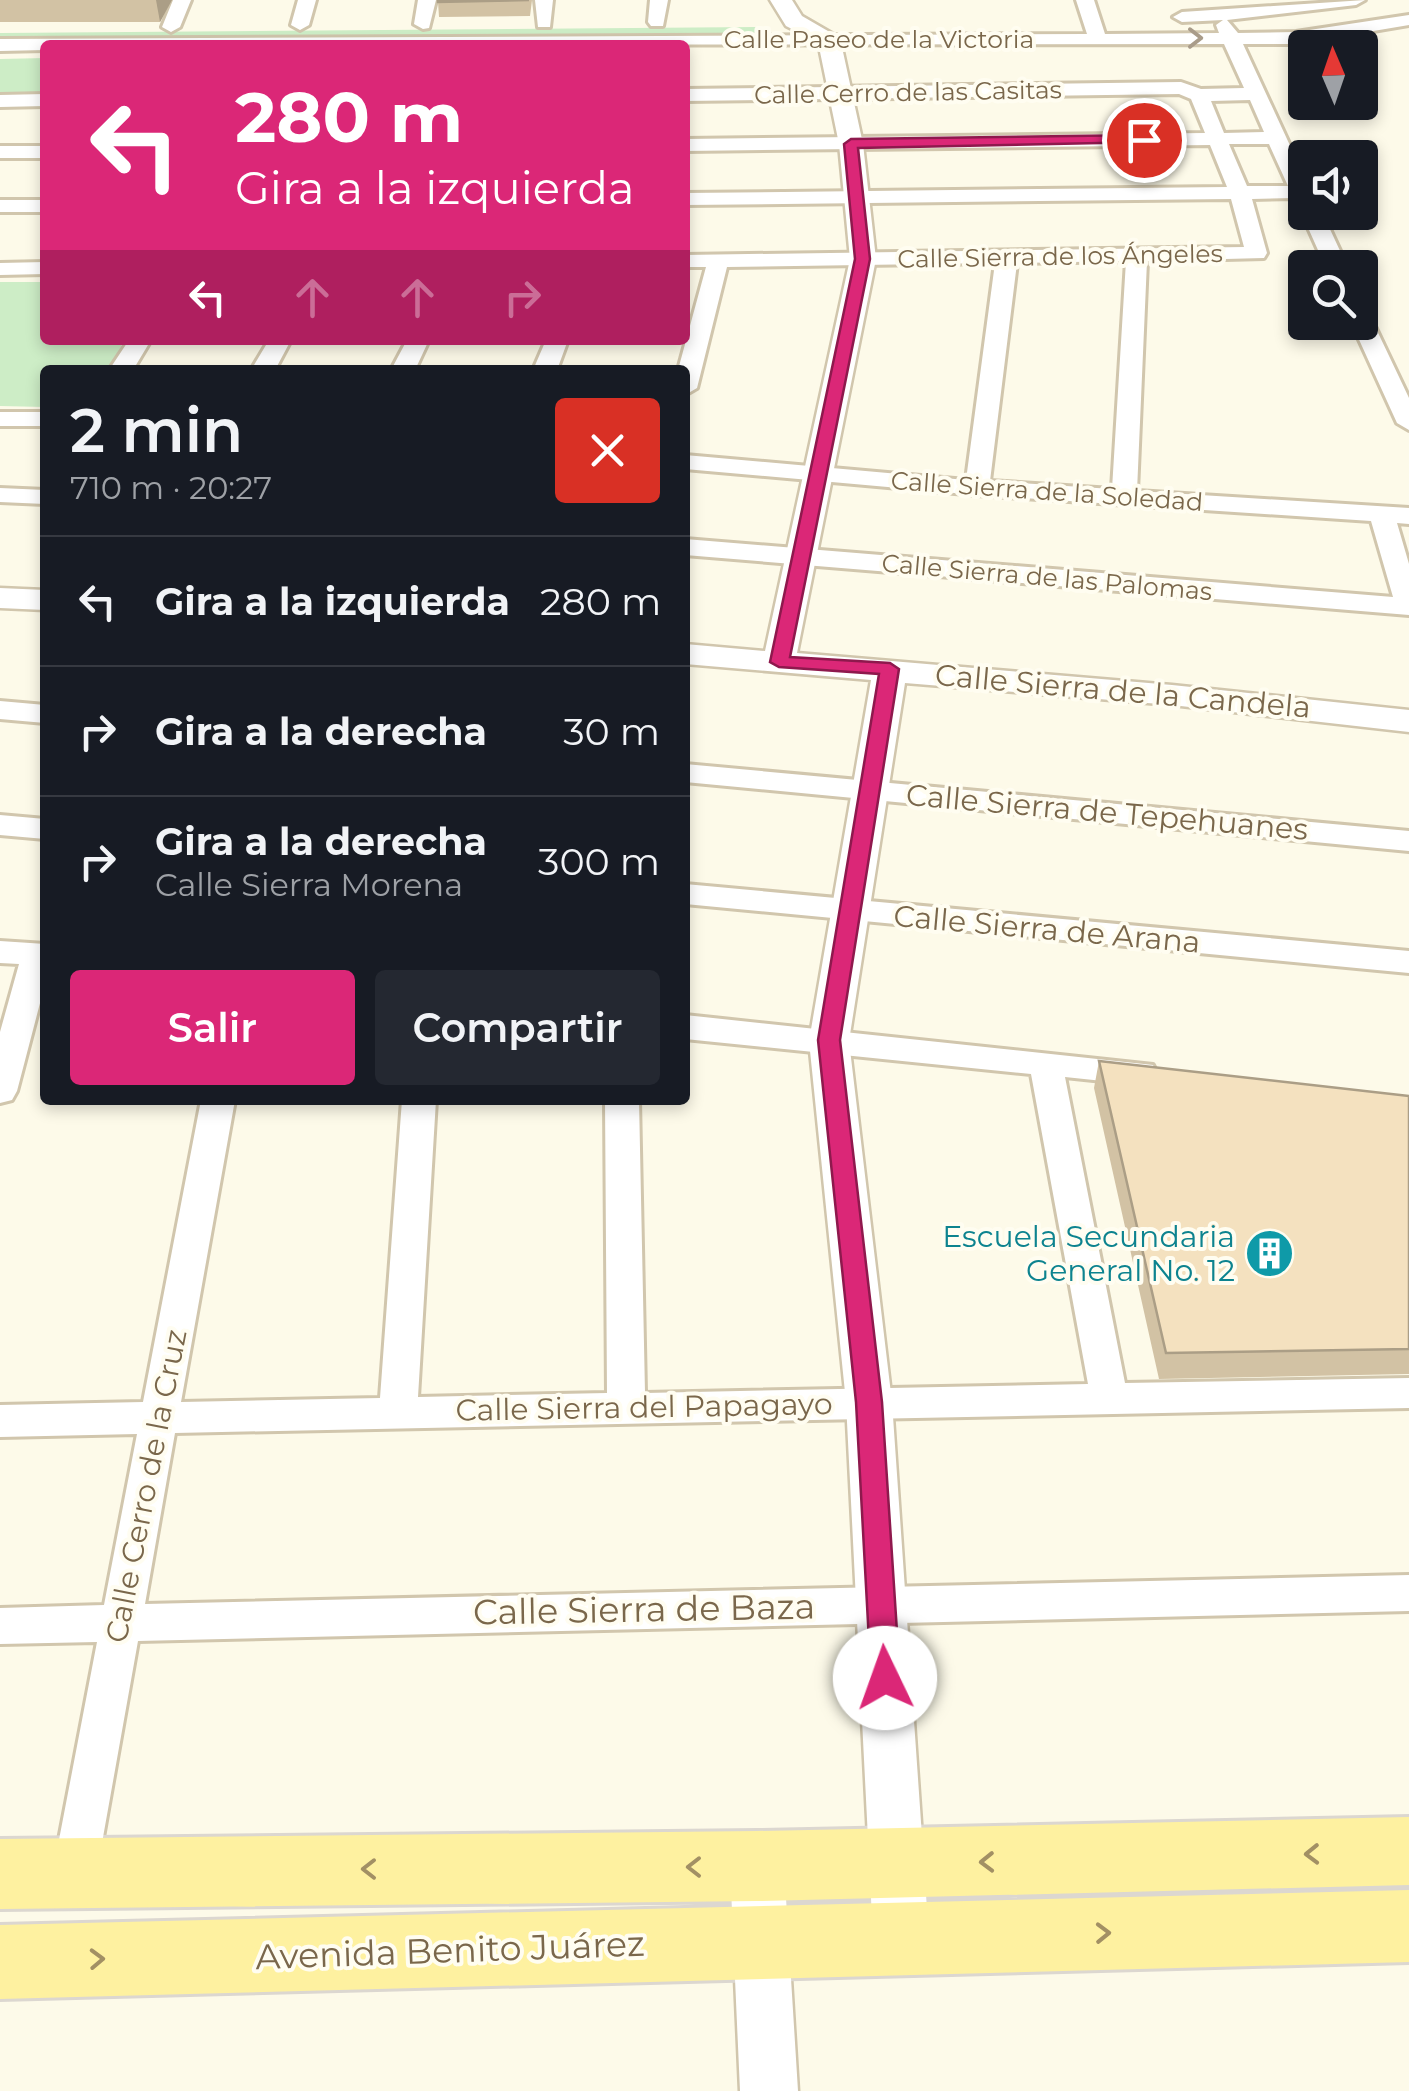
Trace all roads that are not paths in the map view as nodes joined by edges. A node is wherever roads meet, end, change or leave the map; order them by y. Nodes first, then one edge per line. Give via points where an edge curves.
1 (182, 0) edge
2 (307, 0) edge
3 (427, 0) edge
4 (544, 0) edge
5 (659, 0) edge
6 (1356, 0) edge
7 (1214, 8) edge
8 (787, 10) edge
9 (1168, 17) dead end
10 (1091, 18) edge
11 (1409, 20) edge
12 (657, 22) junction
13 (544, 23) junction
14 (424, 24) junction
15 (300, 25) junction
16 (171, 27) junction
17 (0, 28) edge
18 (838, 29) junction
19 (1234, 38) junction
20 (562, 40) edge
21 (0, 45) edge
22 (40, 45) edge
23 (1195, 93) junction
24 (842, 94) junction
25 (1258, 94) junction
26 (690, 95) edge
27 (40, 100) edge
28 (0, 101) edge
29 (1278, 138) junction
30 (1218, 139) junction
31 (851, 144) junction
32 (690, 145) edge
33 (0, 152) edge
34 (40, 152) edge
35 (1288, 161) edge
36 (1240, 194) junction
37 (858, 197) junction
38 (690, 198) edge
39 (1288, 200) edge
40 (0, 206) edge
41 (40, 206) edge
42 (1138, 256) junction
43 (1008, 257) junction
44 (862, 259) junction
45 (718, 260) junction
46 (690, 261) edge
47 (0, 268) edge
48 (40, 268) edge
49 (1370, 340) edge
50 (690, 369) edge
51 (0, 419) edge
52 (40, 419) edge
53 (1409, 422) edge
54 (690, 462) edge
55 (818, 473) junction
56 (977, 488) junction
57 (0, 495) edge
58 (40, 497) edge
59 (1124, 498) junction
60 (1382, 516) junction
61 (1409, 516) edge
62 (690, 547) edge
63 (803, 557) junction
64 (0, 598) edge
65 (40, 600) edge
66 (1409, 606) edge
67 (690, 654) edge
68 (779, 662) junction
69 (890, 669) junction
70 (0, 710) edge
71 (40, 714) edge
72 (1400, 717) edge
73 (690, 773) edge
74 (869, 790) junction
75 (0, 826) edge
76 (40, 830) edge
77 (1409, 841) edge
78 (690, 895) edge
79 (848, 911) junction
80 (0, 952) edge
81 (40, 955) edge
82 (40, 958) edge
83 (1409, 962) edge
84 (690, 1027) edge
85 (829, 1040) junction
86 (1046, 1064) junction
87 (1180, 1076) edge
88 (0, 1091) edge
89 (217, 1105) edge
90 (419, 1105) edge
91 (622, 1105) edge
92 (1409, 1393) edge
93 (1110, 1398) junction
94 (869, 1402) junction
95 (626, 1407) junction
96 (398, 1412) junction
97 (159, 1417) junction
98 (0, 1420) edge
99 (1409, 1593) edge
100 (881, 1603) junction
101 (121, 1622) junction
102 (0, 1626) edge
103 (1409, 1852) edge
104 (896, 1864) junction
105 (757, 1866) junction
106 (74, 1871) junction
107 (0, 1874) edge
108 (1409, 1926) edge
109 (901, 1938) junction
110 (759, 1941) junction
111 (0, 1962) edge
112 (769, 2091) edge

1 - 16 street
2 - 15 street
3 - 14 street
4 - 13 street
5 - 12 street
6 - 7 street via 1319,8
7 - 9 street
7 - 19 street
8 - 12 street, Calle Paseo de la Victoria
8 - 18 street
10 - 18 street, Calle Paseo de la Victoria
10 -> 19 street, Calle Paseo de la Victoria
11 - 19 street, Calle Paseo de la Victoria via 1296,38
12 - 13 street, Calle Paseo de la Victoria
13 - 14 street, Calle Paseo de la Victoria
14 - 15 street, Calle Paseo de la Victoria
15 - 16 street, Calle Paseo de la Victoria
16 - 17 street, Calle Paseo de la Victoria
18 - 20 street, Calle Paseo de la Victoria
18 - 24 street
19 - 25 street
21 - 22 street, Calle Paseo de la Victoria
23 - 24 street, Calle Cerro de las Casitas
23 - 25 street, Calle Cerro de las Casitas
23 - 30 street
24 - 26 street, Calle Cerro de las Casitas
24 - 31 street
25 - 29 street
27 - 28 street
29 - 30 street
29 - 35 street
30 - 31 street
30 - 36 street
31 - 32 street
31 - 37 street
33 - 34 street
36 - 37 street
36 - 39 street
36 - 42 street, Calle Sierra de los Ángeles via 1256,253
37 - 38 street
37 - 44 street
40 - 41 street
42 - 43 street, Calle Sierra de los Ángeles
42 - 59 street
43 - 44 street, Calle Sierra de los Ángeles
43 - 56 street
44 - 45 street, Calle Sierra de los Ángeles
44 - 55 street
45 - 46 street, Calle Sierra de los Ángeles
45 - 50 street
47 - 48 street
49 - 53 street
51 - 52 street
54 - 55 street, Calle Sierra de la Soledad
55 - 56 street, Calle Sierra de la Soledad
55 - 63 street
56 - 59 street, Calle Sierra de la Soledad
57 - 58 street
59 - 60 street, Calle Sierra de la Soledad
60 - 61 street, Calle Sierra de la Soledad
60 - 66 street
62 - 63 street, Calle Sierra de las Palomas
63 - 66 street, Calle Sierra de las Palomas
63 - 68 street
64 - 65 street
67 - 68 street, Calle Sierra de la Candela
68 - 69 street, Calle Sierra de la Candela
69 - 72 street, Calle Sierra de la Candela
69 - 74 street
70 - 71 street
73 - 74 street, Calle Sierra de Tepehuanes
74 - 77 street, Calle Sierra de Tepehuanes
74 - 79 street
75 - 76 street
78 - 79 street, Calle Sierra de Arana
79 - 83 street, Calle Sierra de Arana
79 - 85 street
80 - 81 street
82 - 88 street
84 - 85 street
85 - 86 street
85 - 94 street
86 - 87 street
86 - 93 street
89 - 97 street, Calle Cerro de la Cruz
90 - 96 street
91 - 95 street
92 - 93 street, Calle Sierra del Papagayo
93 - 94 street, Calle Sierra del Papagayo
94 - 95 street, Calle Sierra del Papagayo
94 - 100 street
95 - 96 street, Calle Sierra del Papagayo
96 - 97 street, Calle Sierra del Papagayo
97 - 98 street, Calle Sierra del Papagayo
97 - 101 street, Calle Cerro de la Cruz
99 - 100 street, Calle Sierra de Baza
100 - 101 street, Calle Sierra de Baza
100 - 104 street
101 - 102 street, Calle Sierra de Baza
101 - 106 street, Calle Cerro de la Cruz
103 -> 104 main road
104 - 105 main road
104 - 109 street
105 -> 106 main road
105 - 110 street
106 - 107 main road
109 -> 108 main road, Avenida Benito Juárez
109 - 110 main road, Avenida Benito Juárez
111 -> 110 main road, Avenida Benito Juárez
110 - 112 street

